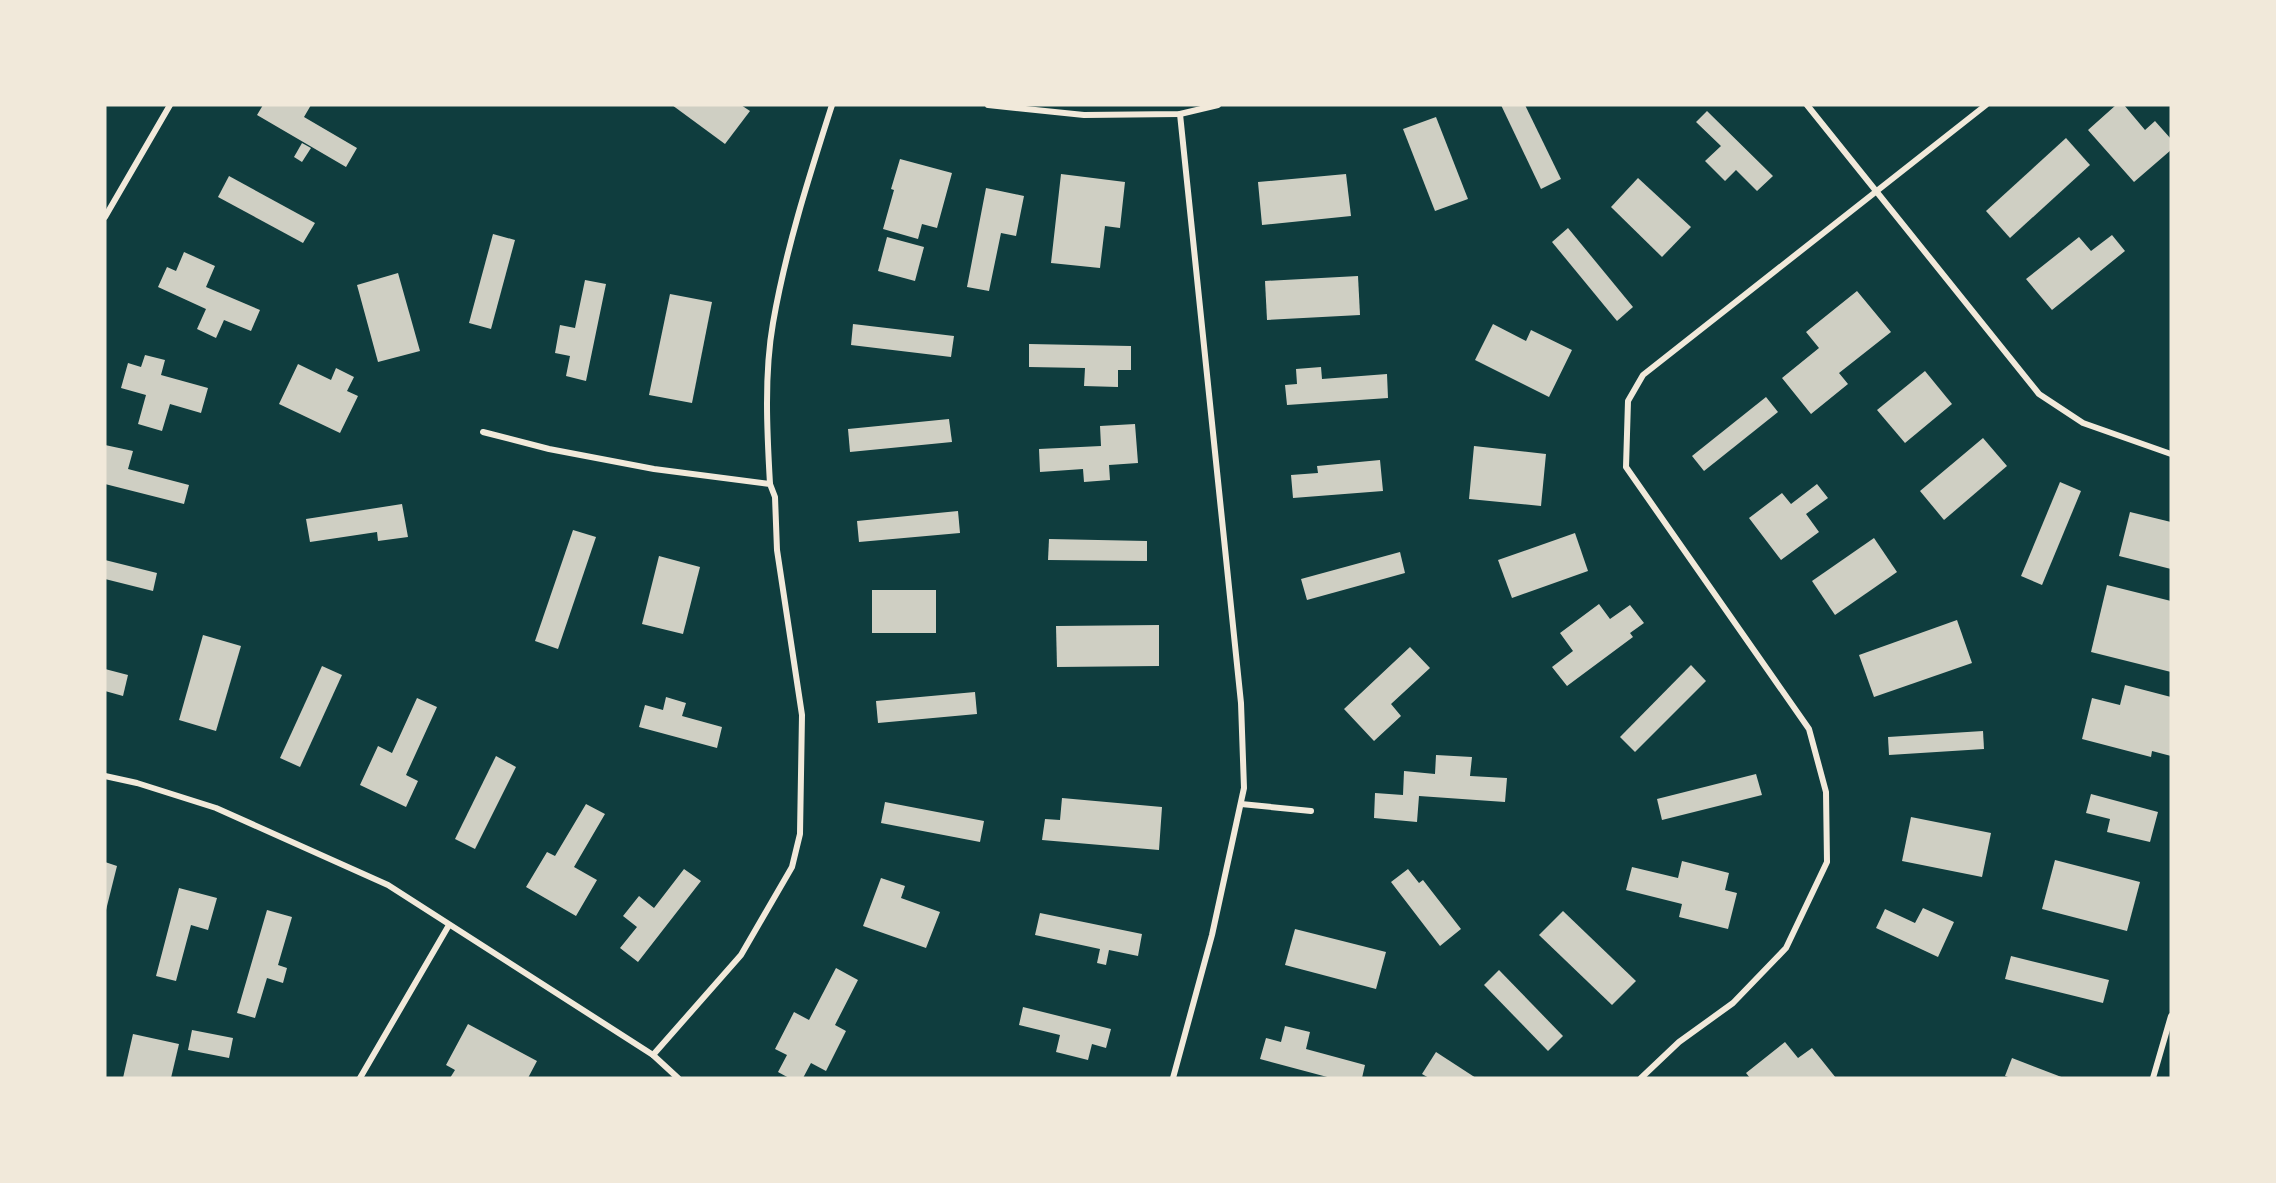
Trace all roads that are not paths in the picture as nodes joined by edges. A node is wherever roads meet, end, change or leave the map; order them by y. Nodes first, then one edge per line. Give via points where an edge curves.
1 (170, 105) edge
2 (832, 105) edge
3 (988, 105) edge
4 (1218, 105) edge
5 (1807, 105) edge
6 (1986, 105) edge
7 (1180, 114) junction
8 (1877, 190) junction
9 (105, 217) edge
10 (483, 432) dead end
11 (2171, 454) edge
12 (770, 484) junction
13 (105, 776) edge
14 (1241, 804) junction
15 (1311, 811) dead end
16 (449, 925) junction
17 (2171, 1016) edge
18 (653, 1055) junction
19 (360, 1078) edge
20 (678, 1078) edge
21 (1173, 1078) edge
22 (1641, 1078) edge
23 (2152, 1078) edge

1 - 9 street
2 - 12 street via 795,223 773,325 766,416
3 - 7 street via 1084,114
4 - 7 street
5 - 8 street
6 - 8 street
7 - 14 street via 1241,703
8 - 11 street via 2039,394 2083,423
8 - 22 street via 1643,375 1628,401 1626,467 1809,729 1826,792 1827,862 1786,948 1733,1003 1679,1042
10 - 12 street via 654,469
12 - 18 street via 775,497 777,550 802,715 800,834 792,867 741,955
13 - 16 street via 216,808 388,885
14 - 15 street
14 - 21 street via 1212,935
16 - 18 street
16 - 19 street
17 - 23 street
18 - 20 street

